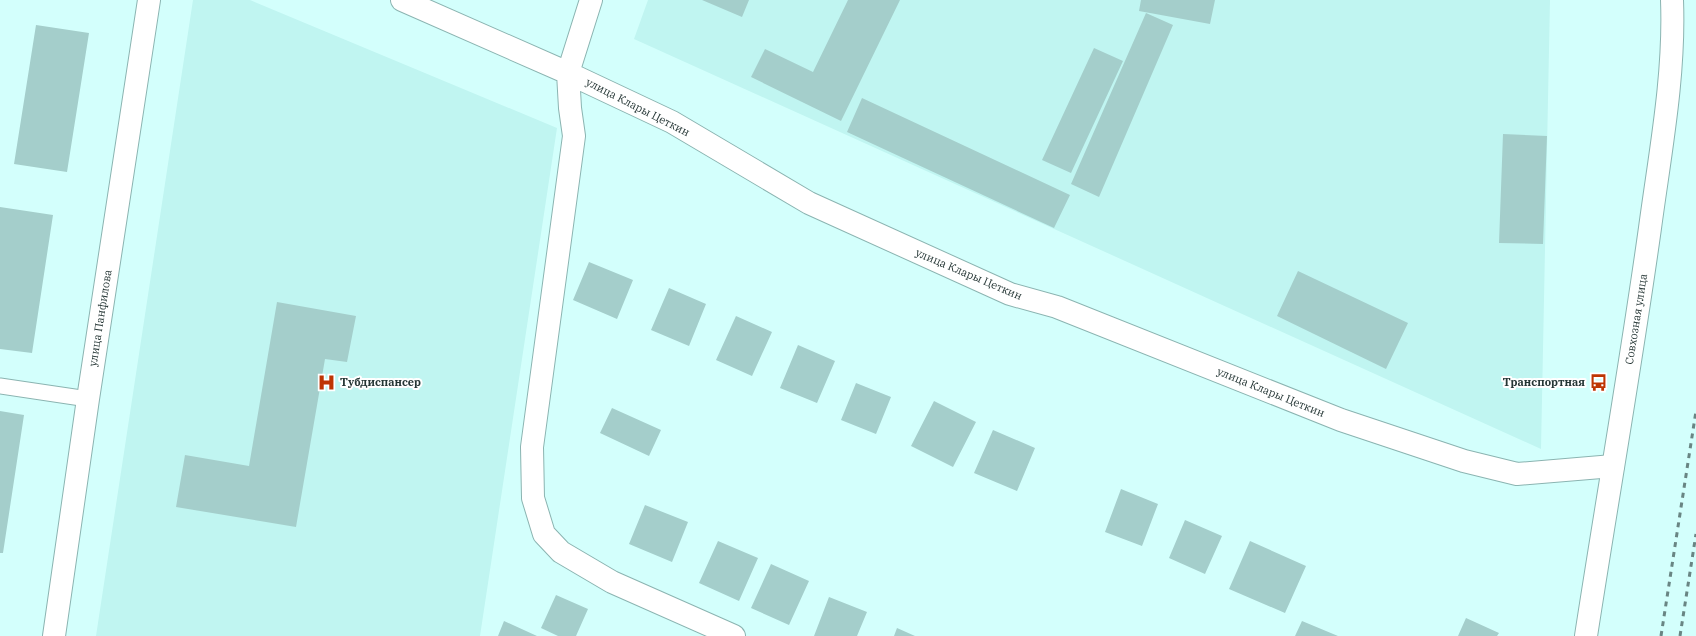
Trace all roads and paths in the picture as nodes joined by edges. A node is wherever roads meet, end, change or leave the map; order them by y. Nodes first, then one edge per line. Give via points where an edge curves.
1 (149, 0) edge
2 (402, 0) edge
3 (591, 0) edge
4 (1672, 0) edge
5 (568, 73) junction
6 (0, 386) edge
7 (88, 400) junction
8 (1612, 466) junction
9 (54, 636) edge
10 (734, 636) edge
11 (1586, 636) edge

1 - 7 street, улица Панфилова
2 - 5 street, улица Клары Цеткин
3 - 5 street
4 - 8 street, Совхозная улица via 1673,33 1664,124 1644,272
5 - 8 street, улица Клары Цеткин via 672,122 808,203 1003,291 1057,307 1341,420 1464,461 1517,474
5 - 10 street via 574,136 532,447 533,498 544,534 561,552 612,582
6 - 7 lane
7 - 9 street, улица Панфилова
8 - 11 street, Совхозная улица

